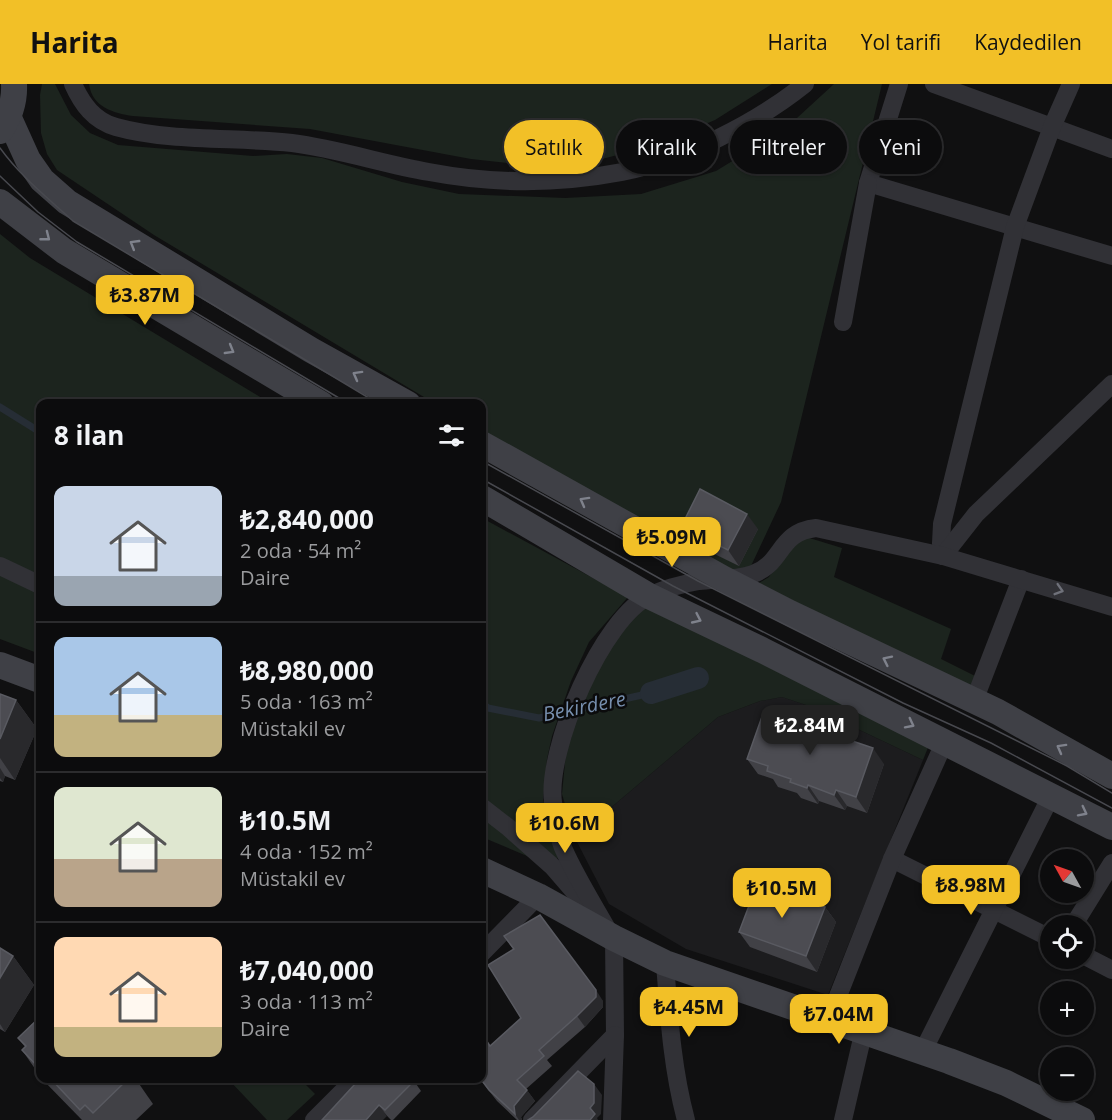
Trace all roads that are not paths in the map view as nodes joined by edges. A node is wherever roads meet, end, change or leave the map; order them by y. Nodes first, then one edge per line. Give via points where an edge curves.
1 (14, 84) edge
2 (74, 84) edge
3 (804, 84) edge
4 (899, 84) edge
5 (934, 84) edge
6 (1071, 84) edge
7 (4, 125) edge
8 (1052, 127) junction
9 (1112, 149) edge
10 (868, 183) junction
11 (0, 202) edge
12 (1016, 227) junction
13 (1112, 256) edge
14 (843, 322) dead end
15 (1112, 384) edge
16 (313, 399) edge
17 (399, 399) edge
18 (486, 446) edge
19 (486, 500) edge
20 (942, 556) junction
21 (0, 566) edge
22 (724, 579) junction
23 (1021, 579) junction
24 (36, 583) edge
25 (648, 596) junction
26 (1112, 607) edge
27 (0, 665) edge
28 (36, 678) edge
29 (974, 701) junction
30 (945, 741) junction
31 (1112, 776) edge
32 (1051, 796) junction
33 (486, 810) edge
34 (1112, 827) edge
35 (892, 859) junction
36 (1112, 863) edge
37 (486, 872) edge
38 (538, 896) junction
39 (994, 910) junction
40 (1080, 915) edge
41 (1040, 934) edge
42 (612, 936) junction
43 (486, 949) edge
44 (1094, 961) edge
45 (665, 963) junction
46 (1112, 970) edge
47 (829, 1019) junction
48 (864, 1030) junction
49 (615, 1035) junction
50 (923, 1051) junction
51 (351, 1083) edge
52 (314, 1120) edge
53 (532, 1120) edge
54 (612, 1120) edge
55 (686, 1120) edge
56 (843, 1120) edge
57 (1082, 1120) edge

1 - 7 main road via 15,97
2 - 3 street via 93,116 115,127 168,135 290,143 334,149 429,172 530,182 623,172 678,156 756,117
4 - 10 street
5 - 8 street
6 - 8 street
17 -> 7 main road via 67,202 42,180
8 - 9 street
8 - 12 street
10 - 12 street
10 - 14 street
11 -> 16 main road via 64,251
12 - 13 street
12 - 20 street via 942,524
15 - 20 street via 976,513
22 -> 18 main road
19 - 25 main road
20 - 22 street via 816,528 803,529 792,536 769,566
20 - 23 street
21 - 24 street
22 - 25 street via 673,586
29 -> 22 main road
23 -> 26 street
23 - 29 street
25 -> 30 main road
25 - 42 street via 628,610 594,659 562,739 552,800 563,848
27 - 28 main road
31 -> 29 main road
30 - 32 main road
30 - 35 street
32 -> 34 main road
32 - 39 street
33 - 42 street via 553,867
35 - 39 street
35 - 47 street
36 - 40 street
37 - 38 main road
38 - 42 main road
38 - 43 street
39 - 41 street
39 - 50 street
42 - 45 main road
42 - 49 street
44 - 46 street
45 - 47 main road
45 - 55 street via 669,1029
47 - 48 main road
48 - 50 main road
48 - 56 street
49 - 53 street
49 - 54 street
50 - 57 main road via 1006,1083
51 - 52 street

